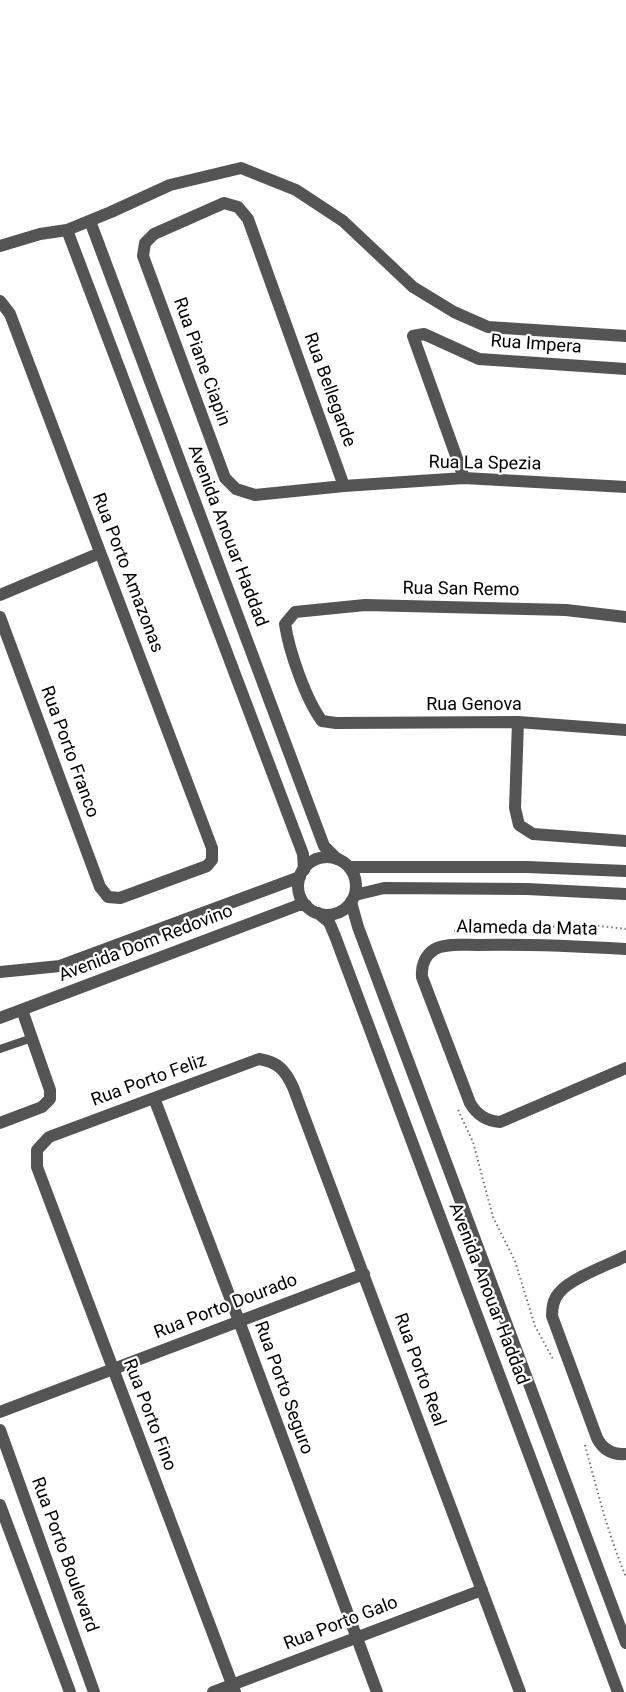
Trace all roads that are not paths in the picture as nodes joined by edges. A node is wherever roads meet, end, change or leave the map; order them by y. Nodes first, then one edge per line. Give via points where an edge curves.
1 (238, 207) joint
2 (90, 221) junction
3 (67, 230) junction
4 (0, 246) edge
5 (0, 301) edge
6 (626, 336) edge
7 (626, 369) edge
8 (464, 478) junction
9 (344, 486) junction
10 (626, 487) edge
11 (99, 553) junction
12 (0, 595) edge
13 (0, 617) edge
14 (626, 617) edge
15 (322, 721) joint
16 (518, 722) junction
17 (626, 730) edge
18 (626, 841) edge
19 (337, 859) junction
20 (349, 867) junction
21 (626, 871) edge
22 (302, 873) junction
23 (626, 894) edge
24 (108, 897) joint
25 (353, 898) junction
26 (306, 905) junction
27 (318, 913) junction
28 (626, 949) edge
29 (0, 972) edge
30 (22, 1010) junction
31 (0, 1018) edge
32 (32, 1038) junction
33 (0, 1049) edge
34 (277, 1064) joint
35 (626, 1068) edge
36 (154, 1098) junction
37 (0, 1123) edge
38 (37, 1150) joint
39 (626, 1256) edge
40 (364, 1274) junction
41 (239, 1321) junction
42 (113, 1369) junction
43 (0, 1412) edge
44 (0, 1430) edge
45 (626, 1454) edge
46 (0, 1505) edge
47 (482, 1590) junction
48 (356, 1638) junction
49 (626, 1643) edge
50 (233, 1688) edge
51 (70, 1692) edge
52 (94, 1692) edge
53 (213, 1692) edge
54 (377, 1692) edge
55 (520, 1692) edge
56 (618, 1692) edge

1 - 9 street, Rua Bellegarde via 248,219
1 - 9 street, Rua Piane Ciapin via 224,203 154,234 145,243 142,256 225,478 236,489 255,495
2 - 3 street
2 - 6 street via 170,185 241,168 296,190 343,221 413,287 488,327
2 - 19 street, Avenida Anouar Haddad via 324,846
3 - 4 street
3 - 22 street via 303,854
5 - 11 street, Rua Porto Amazonas via 10,314
7 - 8 street, Rua Impera via 479,359 424,334 413,336
8 - 9 street, Rua La Spezia
8 - 10 street, Rua La Spezia
11 - 12 street
11 - 24 street, Rua Porto Amazonas via 212,848 212,860 207,866 120,898
13 - 24 street, Rua Porto Franco via 100,887
14 - 15 street, Rua San Remo via 566,610 365,605 295,612 285,624 287,638 313,710
15 - 16 street, Rua Genova
16 - 17 street, Rua Genova
16 - 18 street via 515,808 519,825 534,834
19 - 20 street
19 - 22 street, Avenida Dom Redovino via 315,860
20 - 21 street
20 - 25 street via 356,880
22 - 26 street via 299,891
22 - 29 street, Avenida Dom Redovino via 60,966
23 - 25 street via 384,888
25 - 27 street via 340,912
25 - 49 street, Avenida Anouar Haddad via 358,927
26 - 27 street
26 - 30 street, Avenida Dom Redovino
27 - 56 street, Avenida Anouar Haddad via 335,936
28 - 35 street, Alameda da Mata via 440,947 429,954 422,977 470,1103 486,1119 500,1122
30 - 31 street, Avenida Dom Redovino
30 - 32 street
32 - 33 lane
32 - 37 street via 50,1099 42,1107
34 - 36 street, Rua Porto Feliz via 259,1059
34 - 40 street, Rua Porto Real via 293,1087
36 - 38 street, Rua Porto Feliz via 48,1137
36 - 41 street, Rua Porto Seguro
38 - 42 street, Rua Porto Fino via 37,1167
39 - 45 street via 564,1287 555,1299 552,1316 597,1438 610,1452
40 - 41 street, Rua Porto Dourado
40 - 47 street, Rua Porto Real
41 - 42 street, Rua Porto Dourado
41 - 48 street, Rua Porto Seguro
42 - 43 street, Rua Porto Dourado
42 - 50 street, Rua Porto Fino
44 - 52 street, Rua Porto Boulevard
46 - 51 street
47 - 48 street, Rua Porto Galo
47 - 55 street, Rua Porto Real
48 - 50 street, Rua Porto Galo
48 - 54 street, Rua Porto Seguro
50 - 53 street, Rua Porto Galo

